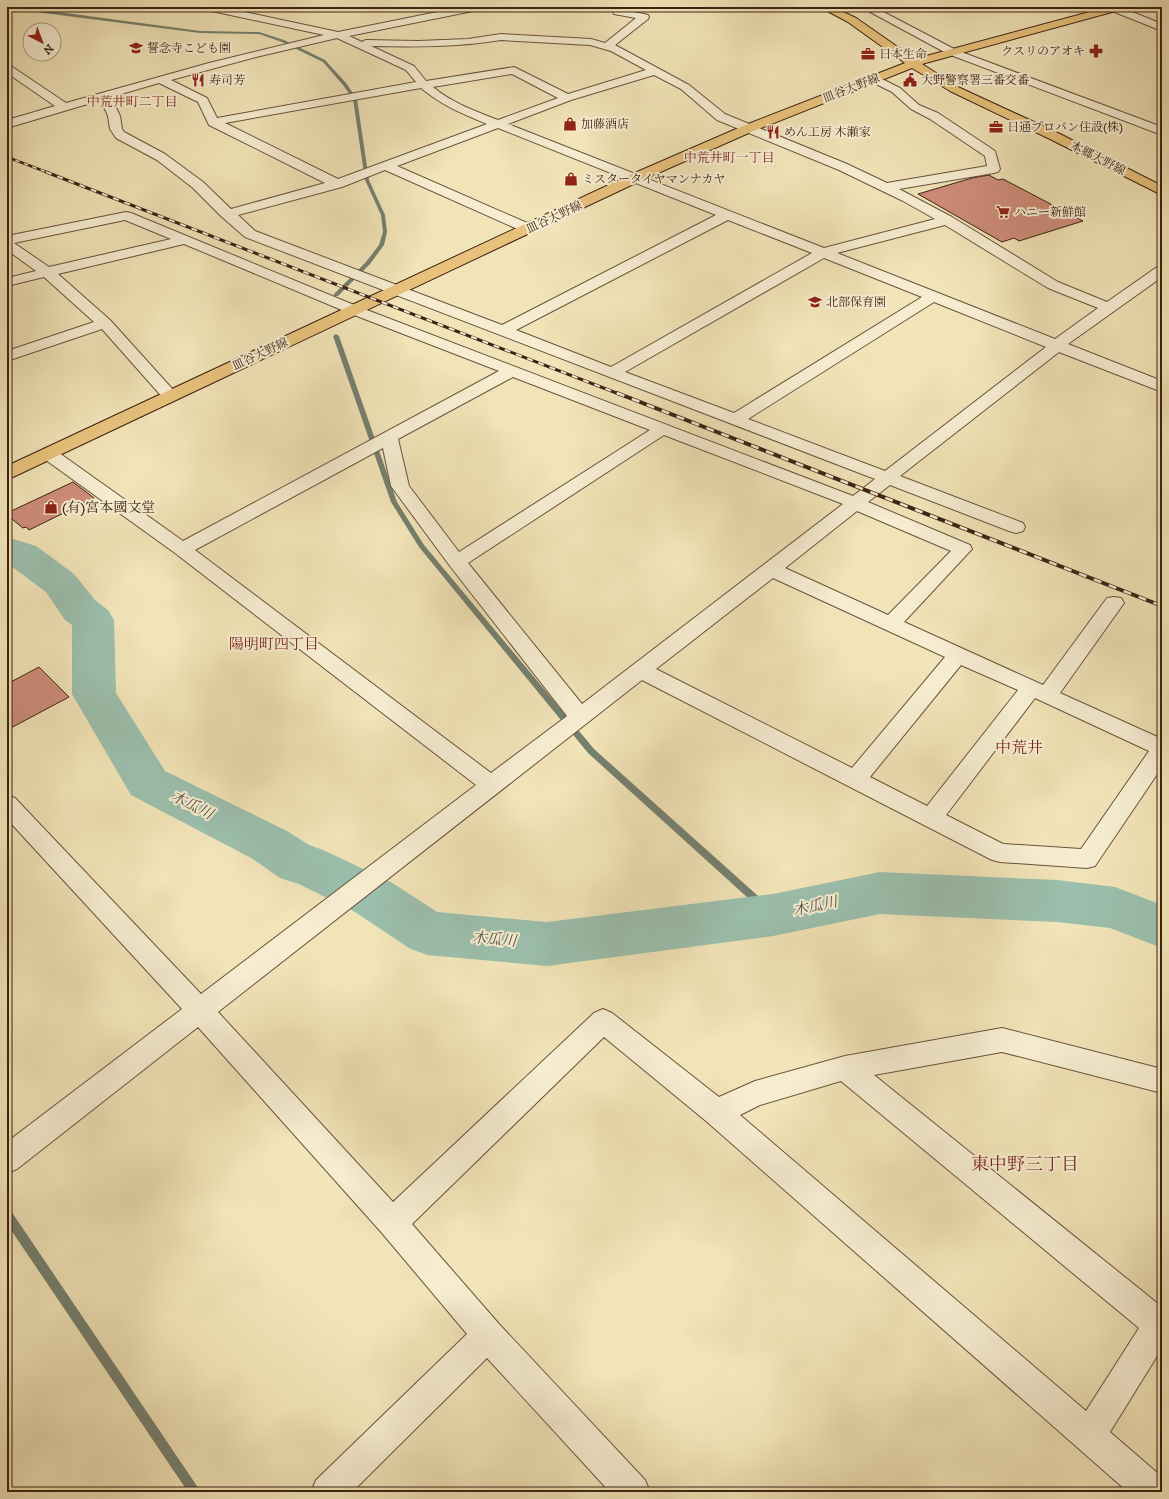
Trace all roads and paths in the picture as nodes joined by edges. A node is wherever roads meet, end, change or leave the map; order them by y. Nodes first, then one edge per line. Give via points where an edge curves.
1 (207, 7) edge
2 (444, 7) edge
3 (478, 7) edge
4 (636, 7) edge
5 (825, 7) edge
6 (866, 7) edge
7 (1115, 7) edge
8 (455, 12) junction
9 (1162, 28) edge
10 (338, 35) junction
11 (354, 42) junction
12 (606, 47) junction
13 (952, 52) junction
14 (914, 64) junction
15 (7, 68) edge
16 (654, 71) junction
17 (160, 79) junction
18 (874, 79) junction
19 (424, 85) junction
20 (104, 95) junction
21 (567, 98) junction
22 (64, 107) junction
23 (213, 122) junction
24 (7, 124) edge
25 (498, 124) junction
26 (747, 129) junction
27 (1162, 131) edge
28 (380, 169) junction
29 (635, 178) junction
30 (337, 184) junction
31 (885, 187) junction
32 (1162, 191) edge
33 (227, 214) junction
34 (727, 215) junction
35 (947, 220) junction
36 (529, 229) junction
37 (7, 240) edge
38 (185, 240) junction
39 (7, 244) edge
40 (823, 253) junction
41 (1162, 270) edge
42 (47, 272) junction
43 (7, 282) edge
44 (397, 290) junction
45 (932, 297) junction
46 (1108, 307) junction
47 (354, 310) junction
48 (105, 323) junction
49 (503, 331) junction
50 (1056, 346) junction
51 (7, 356) edge
52 (512, 371) junction
53 (612, 373) junction
54 (1162, 387) edge
55 (170, 396) junction
56 (734, 420) junction
57 (663, 429) junction
58 (389, 437) junction
59 (49, 454) junction
60 (7, 474) edge
61 (885, 479) junction
62 (855, 503) junction
63 (1016, 527) dead end
64 (182, 549) junction
65 (457, 562) junction
66 (771, 570) junction
67 (1114, 603) dead end
68 (891, 624) junction
69 (958, 655) junction
70 (640, 670) junction
71 (1039, 692) junction
72 (580, 717) junction
73 (1162, 749) edge
74 (855, 779) junction
75 (491, 785) junction
76 (7, 804) edge
77 (931, 818) junction
78 (200, 1011) junction
79 (845, 1068) junction
80 (1162, 1081) edge
81 (716, 1112) junction
82 (7, 1159) edge
83 (392, 1223) junction
84 (1160, 1325) edge
85 (488, 1335) junction
86 (1089, 1436) junction
87 (328, 1492) edge
88 (633, 1492) edge
89 (1154, 1492) edge

1 - 10 street
2 - 8 street
3 - 8 street
4 - 12 street via 618,12 644,17
5 - 14 main road, 本郷大野線 via 852,20
6 - 13 street
7 - 9 street
7 - 13 main road, 皿谷大野線
8 - 10 street
10 - 11 street
10 - 17 street
11 - 12 street via 418,44 468,42 501,37 591,42
11 - 19 street via 410,68
12 - 16 street
13 - 14 main road, 皿谷大野線
13 - 27 street
14 - 18 main road, 皿谷大野線
14 - 32 main road, 本郷大野線 via 954,89
15 - 22 street
16 - 21 street
16 - 26 street via 685,87 721,117
17 - 20 street
17 - 23 street via 203,100
18 - 26 main road, 皿谷大野線
18 - 31 street via 896,90 915,107 934,116 991,154 994,169
19 - 21 street via 514,70
19 - 23 street
19 - 25 street via 438,97
20 - 22 street
20 - 33 street via 120,135 161,157 198,185
21 - 25 street
22 - 24 street
23 - 30 street
25 - 28 street
25 - 29 street
26 - 29 main road, 皿谷大野線
26 - 31 street via 844,167
28 - 30 street
28 - 36 street
29 - 34 street
29 - 36 main road, 皿谷大野線
30 - 33 street
31 - 35 street
33 - 44 street via 250,234
34 - 40 street
34 - 49 street
35 - 40 street
35 - 46 street via 1053,285
36 - 44 main road, 皿谷大野線
37 - 38 street via 126,216
38 - 42 street
38 - 47 street
39 - 42 street
40 - 45 street
40 - 53 street
41 - 46 street
42 - 43 street
42 - 48 street
44 - 47 main road, 皿谷大野線
44 - 49 street
45 - 50 street
45 - 56 street
46 - 50 street
47 - 52 street
47 - 55 main road, 皿谷大野線
48 - 51 street
48 - 55 street
49 - 53 street
50 - 54 street
50 - 61 street
52 - 57 street
52 - 58 street
53 - 56 street
55 - 59 main road, 皿谷大野線
56 - 61 street
57 - 62 street
57 - 65 street
58 - 64 street
58 - 65 street via 400,486
59 - 60 main road, 皿谷大野線
59 - 64 street
61 - 62 street
61 - 63 street
62 - 66 street
62 - 68 street via 963,549
64 - 75 street
65 - 72 street
66 - 68 street
66 - 70 street
67 - 71 street
68 - 69 street
69 - 71 street
69 - 74 street
70 - 72 street
70 - 74 street
71 - 73 street
71 - 77 street
72 - 75 street
73 - 77 street via 1087,859 1000,853
74 - 77 street
75 - 78 street
76 - 78 street
78 - 82 street
78 - 83 street
79 - 80 street via 1002,1040
79 - 81 street via 755,1094
79 - 84 street
81 - 83 street via 603,1021
81 - 86 street
83 - 85 street
84 - 86 street
85 - 87 street
85 - 88 street
86 - 89 street

